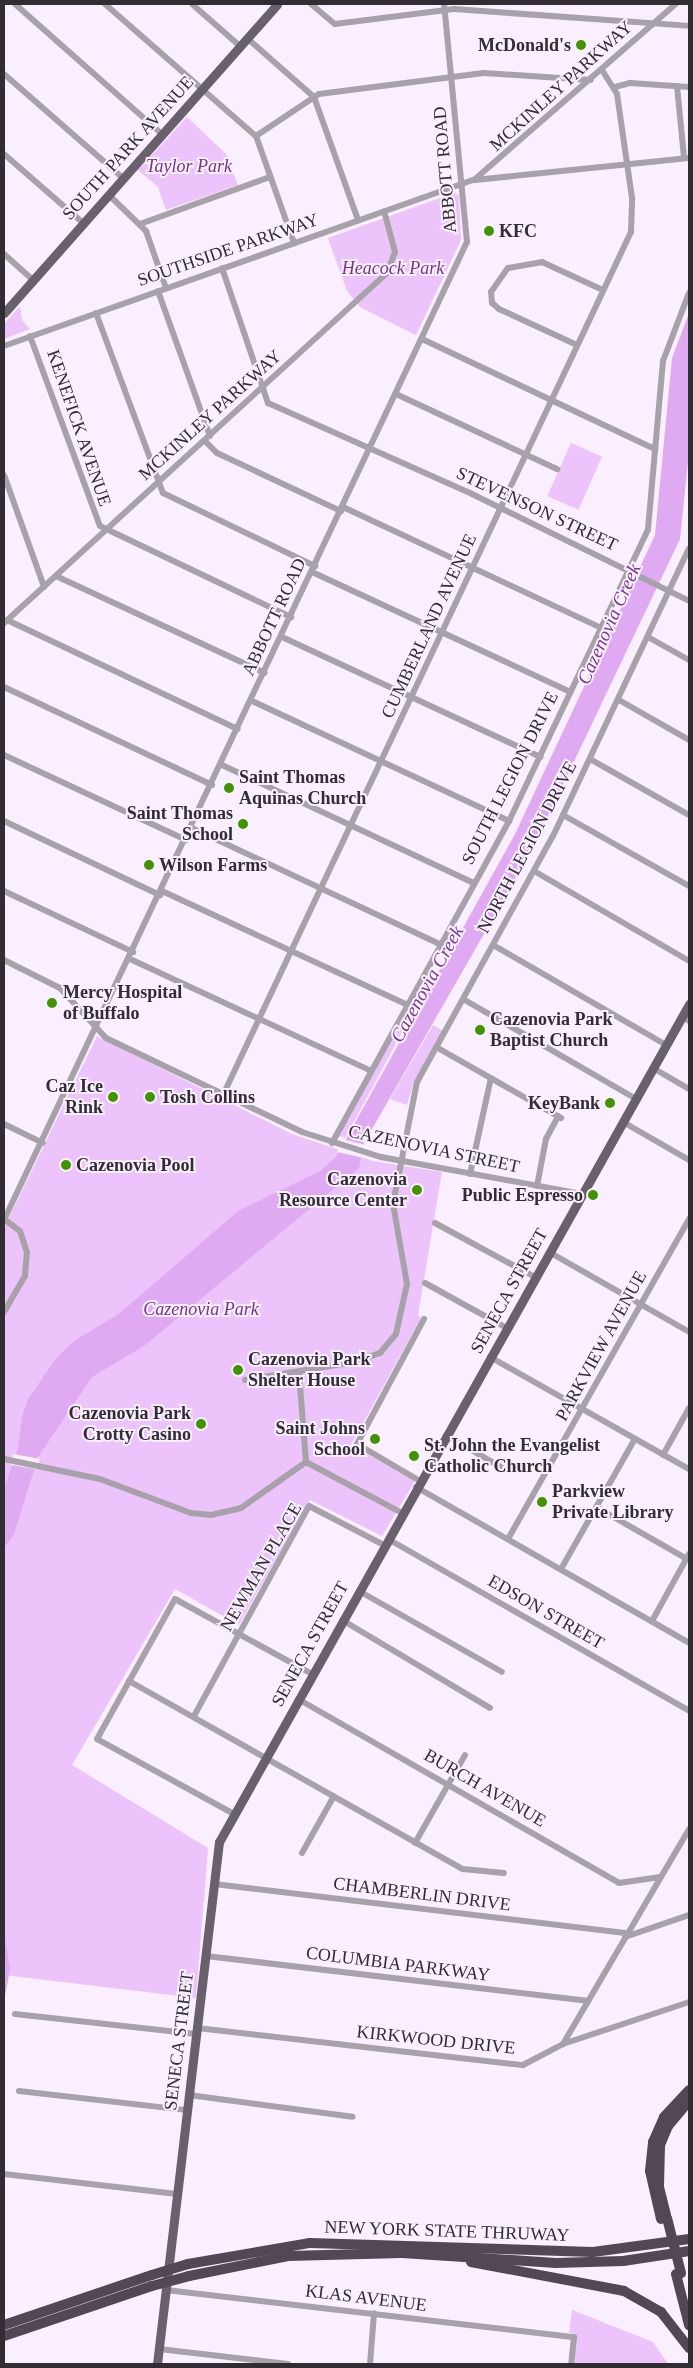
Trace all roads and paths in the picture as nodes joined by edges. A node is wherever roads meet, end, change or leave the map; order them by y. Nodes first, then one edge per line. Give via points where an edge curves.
1 (15, 4) edge
2 (105, 4) edge
3 (192, 4) edge
4 (277, 4) edge
5 (311, 4) edge
6 (676, 4) edge
7 (444, 7) edge
8 (654, 23) junction
9 (689, 26) edge
10 (247, 38) junction
11 (240, 46) junction
12 (602, 70) junction
13 (4, 74) edge
14 (451, 79) junction
15 (591, 80) junction
16 (677, 86) junction
17 (689, 87) edge
18 (615, 88) junction
19 (202, 90) junction
20 (314, 97) junction
21 (162, 134) junction
22 (256, 136) junction
23 (4, 154) edge
24 (687, 158) edge
25 (626, 164) junction
26 (270, 177) junction
27 (123, 178) junction
28 (474, 180) junction
29 (462, 184) junction
30 (108, 195) junction
31 (384, 211) junction
32 (358, 220) junction
33 (83, 223) junction
34 (140, 224) junction
35 (294, 243) junction
36 (4, 254) edge
37 (222, 268) junction
38 (33, 280) junction
39 (166, 288) junction
40 (603, 290) junction
41 (158, 291) junction
42 (689, 293) edge
43 (4, 313) edge
44 (96, 313) junction
45 (30, 336) junction
46 (422, 339) junction
47 (577, 345) junction
48 (4, 346) edge
49 (261, 389) junction
50 (396, 394) junction
51 (552, 401) junction
52 (208, 438) junction
53 (655, 449) junction
54 (370, 450) junction
55 (526, 454) junction
56 (557, 468) dead end
57 (4, 475) edge
58 (156, 483) junction
59 (501, 508) junction
60 (342, 509) junction
61 (104, 530) junction
62 (689, 548) edge
63 (473, 568) junction
64 (314, 569) junction
65 (631, 569) junction
66 (56, 576) junction
67 (44, 587) junction
68 (668, 588) junction
69 (689, 601) edge
70 (291, 617) junction
71 (5, 622) edge
72 (601, 628) junction
73 (442, 632) junction
74 (282, 637) junction
75 (648, 637) junction
76 (689, 660) edge
77 (265, 673) junction
78 (4, 687) edge
79 (570, 692) junction
80 (412, 698) junction
81 (619, 700) junction
82 (252, 701) junction
83 (238, 730) junction
84 (689, 740) edge
85 (4, 755) edge
86 (540, 757) junction
87 (590, 759) junction
88 (381, 762) junction
89 (222, 765) junction
90 (212, 785) junction
91 (563, 815) junction
92 (689, 815) edge
93 (4, 821) edge
94 (509, 821) junction
95 (351, 826) junction
96 (192, 828) junction
97 (186, 840) junction
98 (534, 871) junction
99 (474, 883) junction
100 (689, 886) edge
101 (321, 888) junction
102 (4, 891) edge
103 (161, 893) junction
104 (440, 944) junction
105 (493, 944) junction
106 (291, 952) junction
107 (131, 955) junction
108 (4, 960) edge
109 (689, 961) edge
110 (463, 998) junction
111 (405, 1004) junction
112 (689, 1004) edge
113 (686, 1018) edge
114 (259, 1019) junction
115 (96, 1030) junction
116 (666, 1045) junction
117 (436, 1047) junction
118 (653, 1068) junction
119 (369, 1070) junction
120 (491, 1078) junction
121 (689, 1089) edge
122 (224, 1093) junction
123 (636, 1099) junction
124 (623, 1122) junction
125 (4, 1124) edge
126 (43, 1143) junction
127 (332, 1143) junction
128 (689, 1160) edge
129 (400, 1161) junction
130 (470, 1174) junction
131 (537, 1186) junction
132 (582, 1194) junction
133 (689, 1219) edge
134 (4, 1220) edge
135 (435, 1222) dead end
136 (549, 1252) junction
137 (535, 1277) junction
138 (425, 1283) dead end
139 (642, 1304) junction
140 (4, 1312) edge
141 (424, 1319) dead end
142 (507, 1328) junction
143 (689, 1332) edge
144 (490, 1357) junction
145 (299, 1373) junction
146 (245, 1380) dead end
147 (689, 1408) edge
148 (582, 1409) junction
149 (446, 1435) junction
150 (635, 1439) junction
151 (663, 1455) junction
152 (7, 1459) edge
153 (306, 1462) junction
154 (504, 1469) dead end
155 (689, 1469) edge
156 (418, 1484) junction
157 (596, 1507) junction
158 (402, 1513) junction
159 (508, 1539) junction
160 (386, 1542) junction
161 (688, 1556) edge
162 (561, 1569) junction
163 (359, 1590) junction
164 (342, 1620) junction
165 (652, 1621) junction
166 (240, 1634) junction
167 (689, 1642) edge
168 (502, 1672) dead end
169 (312, 1674) junction
170 (129, 1681) junction
171 (298, 1699) junction
172 (490, 1708) dead end
173 (689, 1711) edge
174 (194, 1716) junction
175 (465, 1755) dead end
176 (266, 1756) junction
177 (448, 1784) junction
178 (334, 1796) junction
179 (234, 1814) junction
180 (689, 1829) edge
181 (689, 1839) edge
182 (682, 1842) junction
183 (415, 1843) junction
184 (302, 1853) dead end
185 (504, 1873) dead end
186 (661, 1877) junction
187 (214, 1884) junction
188 (689, 1915) edge
189 (626, 1935) junction
190 (206, 1956) junction
191 (587, 2001) junction
192 (689, 2002) edge
193 (15, 2014) dead end
194 (197, 2031) junction
195 (563, 2044) junction
196 (689, 2090) edge
197 (19, 2091) dead end
198 (189, 2096) junction
199 (689, 2101) edge
200 (187, 2110) junction
201 (353, 2117) dead end
202 (4, 2174) edge
203 (177, 2194) junction
204 (664, 2219) junction
205 (689, 2239) edge
206 (689, 2250) edge
207 (446, 2256) junction
208 (679, 2273) junction
209 (166, 2290) junction
210 (689, 2302) edge
211 (374, 2313) junction
212 (4, 2325) edge
213 (689, 2325) edge
214 (4, 2336) edge
215 (689, 2348) edge
216 (159, 2349) junction
217 (157, 2364) edge
218 (288, 2364) edge
219 (370, 2364) edge
220 (571, 2364) edge

1 - 21 street
2 - 19 street
3 - 11 street
4 - 10 main road, SOUTH PARK AVENUE
5 - 7 street via 335,24
6 - 8 street, MCKINLEY PARKWAY
7 - 8 street
7 - 14 street, ABBOTT ROAD
8 - 9 street
8 - 12 street, MCKINLEY PARKWAY
10 - 11 main road, SOUTH PARK AVENUE
10 - 20 street
11 - 19 main road, SOUTH PARK AVENUE
12 - 15 street, MCKINLEY PARKWAY
12 - 18 street
13 - 27 street
14 - 15 street via 484,73
14 - 20 street
14 - 29 street, ABBOTT ROAD
15 - 28 street, MCKINLEY PARKWAY
16 - 17 street
16 - 18 street via 630,83
16 - 24 street
18 - 25 street, CUMBERLAND AVENUE
19 - 21 main road, SOUTH PARK AVENUE
19 - 22 street
20 - 22 street
20 - 32 street
21 - 27 main road, SOUTH PARK AVENUE
22 - 26 street
23 - 33 street
24 - 25 street
25 - 28 street
25 - 40 street, CUMBERLAND AVENUE via 633,225
26 - 34 street
26 - 35 street
27 - 30 main road, SOUTH PARK AVENUE
28 - 29 street, MCKINLEY PARKWAY
29 - 31 street, SOUTHSIDE PARKWAY
29 - 46 street, ABBOTT ROAD via 467,242
30 - 33 main road, SOUTH PARK AVENUE
30 - 34 street
31 - 32 street, SOUTHSIDE PARKWAY
31 - 49 street, MCKINLEY PARKWAY via 396,252 391,268
32 - 35 street, SOUTHSIDE PARKWAY
33 - 38 main road, SOUTH PARK AVENUE
34 - 39 street
35 - 37 street, SOUTHSIDE PARKWAY
36 - 38 street
37 - 39 street, SOUTHSIDE PARKWAY
37 - 49 street
38 - 43 main road, SOUTH PARK AVENUE
39 - 41 street, SOUTHSIDE PARKWAY
40 - 47 street, CUMBERLAND AVENUE
40 - 47 street via 542,262 508,268 491,292 492,303 499,309
41 - 44 street, SOUTHSIDE PARKWAY
41 - 52 street
42 - 53 street, SOUTH LEGION DRIVE via 663,361
44 - 45 street, SOUTHSIDE PARKWAY
44 - 58 street
45 - 48 street, SOUTHSIDE PARKWAY
45 - 61 street, KENEFICK AVENUE via 95,519
46 - 50 street, ABBOTT ROAD
46 - 51 street
47 - 51 street, CUMBERLAND AVENUE
49 - 52 street, MCKINLEY PARKWAY
49 - 54 street, STEVENSON STREET via 268,404
50 - 54 street, ABBOTT ROAD
50 - 55 street
51 - 53 street
51 - 55 street, CUMBERLAND AVENUE
52 - 58 street, MCKINLEY PARKWAY
52 - 60 street via 217,454
53 - 65 street, SOUTH LEGION DRIVE via 648,529
54 - 59 street, STEVENSON STREET
54 - 60 street, ABBOTT ROAD
55 - 56 street
55 - 59 street, CUMBERLAND AVENUE
57 - 67 street
58 - 61 street, MCKINLEY PARKWAY
58 - 64 street via 171,498
59 - 63 street, CUMBERLAND AVENUE
59 - 65 street, STEVENSON STREET
60 - 63 street
60 - 64 street, ABBOTT ROAD
61 - 66 street, MCKINLEY PARKWAY
61 - 70 street, KENEFICK AVENUE
62 - 68 street, NORTH LEGION DRIVE
63 - 72 street
63 - 73 street, CUMBERLAND AVENUE
64 - 70 street, ABBOTT ROAD
64 - 73 street
65 - 68 street, STEVENSON STREET
65 - 72 street, SOUTH LEGION DRIVE
66 - 67 street, MCKINLEY PARKWAY
66 - 77 street
67 - 71 street, MCKINLEY PARKWAY
68 - 69 street, STEVENSON STREET
68 - 75 street, NORTH LEGION DRIVE
70 - 74 street, ABBOTT ROAD
71 - 83 street
72 - 79 street, SOUTH LEGION DRIVE
73 - 79 street
73 - 80 street, CUMBERLAND AVENUE
74 - 77 street, ABBOTT ROAD
74 - 80 street
75 - 76 street
75 - 81 street, NORTH LEGION DRIVE
77 - 82 street, ABBOTT ROAD
78 - 90 street
79 - 86 street, SOUTH LEGION DRIVE
80 - 86 street
80 - 88 street, CUMBERLAND AVENUE
81 - 84 street
81 - 87 street, NORTH LEGION DRIVE
82 - 83 street, ABBOTT ROAD
82 - 88 street
83 - 89 street, ABBOTT ROAD
85 - 97 street
86 - 94 street, SOUTH LEGION DRIVE
87 - 91 street, NORTH LEGION DRIVE
87 - 92 street
88 - 94 street
88 - 95 street, CUMBERLAND AVENUE
89 - 90 street, ABBOTT ROAD
89 - 95 street
90 - 96 street, ABBOTT ROAD
91 - 98 street, NORTH LEGION DRIVE
91 - 100 street
93 - 103 street
94 - 99 street, SOUTH LEGION DRIVE
95 - 99 street
95 - 101 street, CUMBERLAND AVENUE
96 - 97 street, ABBOTT ROAD
96 - 101 street
97 - 103 street, ABBOTT ROAD
98 - 105 street, NORTH LEGION DRIVE
98 - 109 street
99 - 104 street, SOUTH LEGION DRIVE
101 - 104 street
101 - 106 street, CUMBERLAND AVENUE
102 - 107 street
103 - 106 street
103 - 107 street, ABBOTT ROAD
104 - 111 street, SOUTH LEGION DRIVE
105 - 110 street, NORTH LEGION DRIVE
105 - 116 street
106 - 111 street
106 - 114 street, CUMBERLAND AVENUE
107 - 114 street
107 - 115 street, ABBOTT ROAD
108 - 115 street via 65,992
110 - 117 street, NORTH LEGION DRIVE
110 - 123 street
111 - 119 street, SOUTH LEGION DRIVE
112 - 113 main road, SENECA STREET
113 - 116 main road, SENECA STREET
114 - 119 street
114 - 122 street, CUMBERLAND AVENUE
115 - 122 street, CAZENOVIA STREET
115 - 126 street, ABBOTT ROAD
116 - 118 main road, SENECA STREET
117 - 120 street
117 - 129 street, NORTH LEGION DRIVE via 417,1082
118 - 121 street
118 - 123 main road, SENECA STREET
119 - 127 street, SOUTH LEGION DRIVE
120 - 130 street
120 - 131 street via 559,1117 546,1139
122 - 127 street, CAZENOVIA STREET
123 - 124 main road, SENECA STREET
124 - 128 street
124 - 132 main road, SENECA STREET
125 - 126 street
126 - 134 street, ABBOTT ROAD
127 - 129 street, CAZENOVIA STREET
129 - 130 street, CAZENOVIA STREET
129 - 145 street, NORTH LEGION DRIVE via 394,1220 407,1284 399,1326 391,1342 373,1356
130 - 131 street, CAZENOVIA STREET
131 - 132 street, CAZENOVIA STREET
132 - 136 main road, SENECA STREET
133 - 139 street, PARKVIEW AVENUE
134 - 140 street via 22,1234 27,1252 25,1276
135 - 137 street
136 - 137 main road, SENECA STREET
136 - 139 street
137 - 142 main road, SENECA STREET
138 - 142 street
139 - 143 street
139 - 148 street, PARKVIEW AVENUE
141 - 156 street via 357,1444
142 - 144 main road, SENECA STREET
144 - 148 street
144 - 149 main road, SENECA STREET
145 - 146 street, NORTH LEGION DRIVE
145 - 153 street
147 - 151 street
148 - 150 street
148 - 159 street, PARKVIEW AVENUE
149 - 154 street
149 - 156 main road, SENECA STREET
150 - 151 street
150 - 157 street
151 - 155 street
152 - 153 street via 118,1484 191,1513 218,1515 250,1503
153 - 158 street
156 - 158 main road, SENECA STREET
156 - 159 street
157 - 161 street
157 - 162 street
158 - 160 main road, SENECA STREET
159 - 162 street
160 - 163 main road, SENECA STREET
160 - 166 street, NEWMAN PLACE via 309,1506
160 - 173 street, EDSON STREET
161 - 165 street
162 - 165 street
163 - 164 main road, SENECA STREET
163 - 168 street
164 - 169 main road, SENECA STREET
164 - 172 street
165 - 167 street
166 - 169 street
166 - 170 street via 175,1598
166 - 174 street, NEWMAN PLACE
169 - 171 main road, SENECA STREET
170 - 174 street
170 - 179 street via 97,1739
171 - 176 main road, SENECA STREET
171 - 177 street, BURCH AVENUE
174 - 176 street
175 - 177 street
176 - 178 street
176 - 179 main road, SENECA STREET
177 - 183 street
177 - 186 street, BURCH AVENUE via 619,1883
178 - 183 street
178 - 184 street
179 - 187 main road, SENECA STREET via 218,1842
180 - 182 street
181 - 182 street
182 - 186 street
183 - 185 street via 463,1869
186 - 189 street
187 - 189 street, CHAMBERLIN DRIVE
187 - 190 main road, SENECA STREET
188 - 189 street, CHAMBERLIN DRIVE
189 - 191 street
190 - 191 street, COLUMBIA PARKWAY
190 - 194 main road, SENECA STREET
191 - 195 street
192 - 195 street, KIRKWOOD DRIVE
193 - 194 street, KIRKWOOD DRIVE
194 - 195 street, KIRKWOOD DRIVE via 518,2065
194 - 198 main road, SENECA STREET
196 - 204 highway via 664,2117 653,2142 651,2179
197 - 200 street
198 - 200 main road, SENECA STREET
198 - 201 street
199 - 204 highway via 668,2126 660,2145 659,2186
200 - 203 main road, SENECA STREET
202 - 203 street
203 - 209 main road, SENECA STREET
204 - 208 highway, bridge
205 - 212 highway, NEW YORK STATE THRUWAY, bridge via 592,2252 310,2243 188,2264
206 - 207 highway, NEW YORK STATE THRUWAY via 623,2261 556,2263
207 - 214 highway, NEW YORK STATE THRUWAY, bridge via 288,2256 152,2286
207 - 215 highway via 624,2291 661,2312
208 - 210 highway
208 - 213 highway
209 - 211 street, KLAS AVENUE
209 - 216 main road, SENECA STREET
211 - 219 street
211 - 220 street, KLAS AVENUE via 574,2337
216 - 217 main road, SENECA STREET
216 - 218 street

